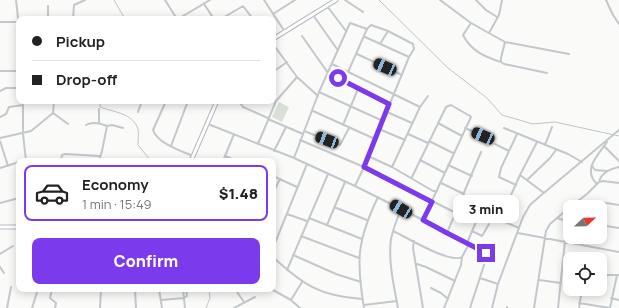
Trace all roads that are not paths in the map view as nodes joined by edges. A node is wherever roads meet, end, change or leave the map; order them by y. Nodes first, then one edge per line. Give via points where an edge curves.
1 (16, 0) edge
2 (85, 0) edge
3 (165, 0) edge
4 (210, 0) edge
5 (264, 0) edge
6 (287, 0) edge
7 (295, 0) edge
8 (336, 0) edge
9 (345, 0) edge
10 (440, 0) edge
11 (476, 0) edge
12 (502, 0) edge
13 (606, 0) edge
14 (289, 3) junction
15 (204, 4) junction
16 (48, 6) dead end
17 (327, 6) junction
18 (363, 12) dead end
19 (272, 14) joint
20 (313, 15) junction
21 (18, 16) edge
22 (48, 16) edge
23 (73, 16) edge
24 (176, 16) edge
25 (183, 16) edge
26 (212, 16) edge
27 (226, 16) edge
28 (250, 16) edge
29 (497, 17) junction
30 (276, 20) edge
31 (0, 22) edge
32 (16, 22) edge
33 (471, 23) junction
34 (619, 24) edge
35 (367, 29) junction
36 (346, 31) junction
37 (388, 31) junction
38 (285, 32) junction
39 (489, 33) junction
40 (302, 36) dead end
41 (276, 37) edge
42 (365, 37) junction
43 (505, 42) junction
44 (380, 44) junction
45 (276, 48) edge
46 (337, 49) junction
47 (357, 54) junction
48 (569, 54) dead end
49 (409, 58) junction
50 (287, 62) junction
51 (501, 62) junction
52 (332, 64) junction
53 (16, 70) edge
54 (276, 70) edge
55 (0, 71) edge
56 (348, 72) junction
57 (328, 73) junction
58 (548, 73) dead end
59 (402, 75) junction
60 (297, 77) junction
61 (16, 88) edge
62 (358, 89) junction
63 (0, 91) edge
64 (319, 92) junction
65 (394, 94) junction
66 (318, 96) junction
67 (428, 96) dead end
68 (276, 100) edge
69 (54, 104) edge
70 (141, 104) edge
71 (160, 104) edge
72 (165, 104) edge
73 (187, 104) edge
74 (216, 104) edge
75 (242, 104) edge
76 (274, 104) edge
77 (389, 104) junction
78 (23, 105) joint
79 (351, 105) junction
80 (420, 107) junction
81 (163, 108) junction
82 (100, 110) dead end
83 (313, 111) junction
84 (138, 112) dead end
85 (387, 112) junction
86 (53, 113) junction
87 (0, 117) edge
88 (268, 118) junction
89 (383, 121) junction
90 (99, 122) junction
91 (412, 123) junction
92 (438, 123) junction
93 (68, 124) dead end
94 (208, 124) junction
95 (86, 125) dead end
96 (343, 125) junction
97 (107, 126) junction
98 (286, 126) junction
99 (552, 127) dead end
100 (123, 128) dead end
101 (349, 128) junction
102 (465, 128) junction
103 (504, 128) dead end
104 (379, 129) junction
105 (619, 130) edge
106 (304, 132) junction
107 (23, 134) junction
108 (234, 134) junction
109 (408, 134) junction
110 (517, 134) junction
111 (462, 136) junction
112 (483, 136) dead end
113 (375, 139) junction
114 (609, 139) junction
115 (0, 140) edge
116 (300, 140) junction
117 (404, 140) junction
118 (429, 142) junction
119 (537, 142) junction
120 (258, 144) junction
121 (495, 144) dead end
122 (545, 145) junction
123 (171, 146) junction
124 (604, 146) junction
125 (274, 150) junction
126 (556, 150) junction
127 (510, 151) junction
128 (481, 152) dead end
129 (453, 153) junction
130 (100, 156) joint
131 (193, 156) joint
132 (225, 156) joint
133 (368, 156) junction
134 (26, 158) edge
135 (62, 158) edge
136 (230, 158) edge
137 (294, 158) junction
138 (420, 160) junction
139 (619, 161) edge
140 (582, 162) junction
141 (16, 163) edge
142 (307, 164) junction
143 (448, 165) junction
144 (8, 166) junction
145 (592, 166) junction
146 (364, 167) junction
147 (392, 167) junction
148 (619, 167) edge
149 (0, 168) edge
150 (607, 171) junction
151 (445, 173) junction
152 (328, 174) junction
153 (520, 175) junction
154 (472, 176) junction
155 (276, 177) edge
156 (412, 177) junction
157 (280, 179) junction
158 (527, 180) junction
159 (345, 182) junction
160 (441, 183) junction
161 (598, 183) junction
162 (619, 183) edge
163 (516, 185) junction
164 (355, 186) junction
165 (276, 187) edge
166 (298, 187) junction
167 (437, 191) junction
168 (544, 193) junction
169 (464, 194) junction
170 (378, 197) junction
171 (16, 199) edge
172 (580, 200) edge
173 (432, 202) junction
174 (0, 203) edge
175 (484, 203) dead end
176 (607, 203) edge
177 (619, 205) edge
178 (334, 207) junction
179 (401, 209) junction
180 (456, 213) junction
181 (563, 213) edge
182 (286, 214) junction
183 (309, 218) junction
184 (557, 218) junction
185 (367, 220) junction
186 (423, 220) junction
187 (563, 220) edge
188 (307, 222) junction
189 (488, 224) dead end
190 (0, 226) edge
191 (327, 226) junction
192 (607, 226) edge
193 (16, 227) edge
194 (519, 228) junction
195 (619, 228) edge
196 (393, 231) junction
197 (472, 231) junction
198 (447, 233) junction
199 (518, 233) junction
200 (301, 236) junction
201 (362, 239) junction
202 (544, 239) junction
203 (276, 240) edge
204 (414, 241) junction
205 (563, 241) edge
206 (468, 244) junction
207 (580, 244) edge
208 (13, 246) dead end
209 (619, 252) edge
210 (0, 254) edge
211 (293, 255) junction
212 (359, 258) junction
213 (462, 258) junction
214 (276, 260) edge
215 (417, 264) junction
216 (0, 267) edge
217 (563, 267) edge
218 (287, 270) junction
219 (4, 273) dead end
220 (607, 275) edge
221 (618, 275) edge
222 (480, 278) junction
223 (539, 280) junction
224 (302, 282) junction
225 (361, 282) junction
226 (455, 282) junction
227 (561, 283) junction
228 (498, 284) junction
229 (11, 287) dead end
230 (431, 288) dead end
231 (37, 292) edge
232 (51, 292) edge
233 (101, 292) edge
234 (135, 292) edge
235 (160, 292) edge
236 (183, 292) edge
237 (186, 292) edge
238 (237, 292) edge
239 (276, 292) edge
240 (580, 296) edge
241 (255, 297) dead end
242 (184, 298) junction
243 (611, 298) junction
244 (362, 299) junction
245 (448, 299) junction
246 (161, 300) junction
247 (291, 300) junction
248 (619, 300) edge
249 (397, 301) junction
250 (244, 302) junction
251 (579, 303) junction
252 (364, 305) junction
253 (7, 308) edge
254 (32, 308) edge
255 (55, 308) edge
256 (100, 308) edge
257 (136, 308) edge
258 (162, 308) edge
259 (185, 308) edge
260 (234, 308) edge
261 (300, 308) edge
262 (364, 308) edge
263 (398, 308) edge
264 (423, 308) edge
265 (444, 308) edge
266 (470, 308) edge
267 (492, 308) edge
268 (534, 308) edge
269 (558, 308) edge
270 (579, 308) edge
271 (610, 308) edge

1 - 21 street
2 - 23 street via 74,5
3 - 24 street
4 - 15 street
5 - 19 street
6 - 14 street
7 - 14 street
8 - 17 main road
9 - 18 street
10 - 33 street
11 - 29 street
12 - 29 street
13 - 34 street
14 - 19 street
15 - 25 street
15 - 26 street
16 - 22 street
17 - 20 main road
17 - 36 street
20 - 38 main road
20 - 46 street
27 - 28 street via 242,6
29 - 39 street
30 - 38 street
31 - 32 street
33 - 39 street
33 - 51 street via 463,35 466,41 477,52
35 - 36 street via 350,22
35 - 37 street via 371,25
35 - 42 street
36 - 46 street
37 - 44 street
37 - 49 street via 415,46
38 - 41 main road
39 - 43 street
40 - 57 street
42 - 44 street
42 - 47 street
43 - 48 street
43 - 51 street
44 - 49 street
45 - 50 street
46 - 52 street
47 - 56 street
47 - 59 street
49 - 59 street
50 - 54 street
50 - 60 street
51 - 58 street
52 - 56 street
52 - 57 street
53 - 55 street
56 - 65 street
57 - 62 street
57 - 64 street
59 - 65 street
60 - 66 street
60 - 68 street
61 - 63 street
62 - 77 street
62 - 79 street
64 - 66 street
64 - 79 street
65 - 77 street
65 - 80 street
66 - 83 street
67 - 80 street
69 - 86 street
70 - 84 street
71 - 81 street
72 - 81 street
73 - 123 street
74 - 94 main road
75 - 88 street via 241,106
76 - 88 street
77 - 85 street
78 - 87 street via 11,106
78 - 107 street
79 - 89 street
79 - 96 street
80 - 91 street
81 - 123 street via 153,130 159,139
82 - 90 street
83 - 96 street
83 - 106 street
85 - 89 street
85 - 91 street
86 - 93 street
86 - 107 street via 34,129
88 - 98 street
88 - 120 street
89 - 104 street
90 - 95 street
90 - 97 street
91 - 109 street
92 - 102 street via 446,107 451,105 470,116
92 - 111 street
92 - 118 street
94 - 108 street
94 - 131 main road
96 - 101 street
97 - 100 street
97 - 130 street
98 - 106 street
98 - 125 street
99 - 122 street
101 - 106 street via 340,145
101 - 113 street
102 - 111 street
102 - 112 street
103 - 110 street
104 - 113 street
104 - 117 street
105 - 114 street
106 - 116 street
107 - 115 street via 18,133
107 - 134 street
108 - 120 street
108 - 132 street
109 - 117 street
109 - 118 street
110 - 119 street
110 - 127 street
111 - 129 street
113 - 133 street
114 - 124 street
114 - 140 street
115 - 144 street
116 - 137 street
116 - 146 street
117 - 147 street
118 - 129 street
118 - 138 street
119 - 122 street
119 - 153 street
120 - 125 street
121 - 127 street
122 - 126 street
123 - 131 street
124 - 139 street
124 - 145 street
125 - 137 street
126 - 140 street
126 - 158 street
127 - 163 street via 499,177
128 - 154 street
129 - 143 street
130 - 135 street via 65,154
132 - 136 street
133 - 146 street
133 - 147 street
137 - 142 street
138 - 151 street
138 - 156 street
140 - 168 street
141 - 144 street
142 - 152 street
142 - 166 street
143 - 151 street
143 - 154 street
144 - 149 street
145 - 150 street via 595,170
145 - 161 street via 590,172
146 - 164 street
146 - 173 street
147 - 156 street
148 - 150 street
150 - 161 street
151 - 160 street
152 - 159 street
152 - 183 street
153 - 158 street
153 - 163 street
154 - 169 street
155 - 157 street
156 - 167 street via 430,190
157 - 165 street
157 - 166 street
158 - 168 street
159 - 164 street
159 - 178 street
160 - 167 street
160 - 169 street
161 - 162 street
161 - 172 street
163 - 194 street via 503,219
164 - 170 street
166 - 182 street
167 - 173 street
168 - 194 street via 528,208
169 - 180 street
170 - 179 street
170 - 185 street
171 - 174 street
173 - 180 street
173 - 186 street
175 - 197 street
176 - 177 street
178 - 185 street
178 - 191 street
179 - 186 street
179 - 196 street
180 - 198 street
181 - 184 street
182 - 188 street
182 - 203 street
183 - 188 street
183 - 191 street
184 - 187 street
184 - 202 street via 550,224
185 - 201 street
186 - 198 street
188 - 200 street
189 - 197 street via 482,236
190 - 193 main road
191 - 201 street
192 - 195 street
194 - 199 street
196 - 204 street
196 - 249 street via 390,251
197 - 206 street
198 - 206 street
199 - 202 street
199 - 228 street
200 - 211 street
200 - 212 street
201 - 212 street
202 - 205 street
202 - 223 street
204 - 213 street via 440,255 457,260
204 - 215 street
206 - 213 street
206 - 222 street via 487,255
207 - 209 street
208 - 210 street
211 - 218 street
211 - 225 street
212 - 225 street
213 - 226 street
214 - 218 street
215 - 226 street
215 - 264 street
216 - 219 street
217 - 227 street
218 - 224 street
220 - 221 street
221 - 243 street
222 - 228 street
222 - 266 street
223 - 227 street
223 - 268 street
224 - 244 street via 327,293
224 - 247 street
225 - 244 street
226 - 245 street
227 - 269 street
228 - 267 street
229 - 253 street
230 - 245 street
231 - 254 street
232 - 255 street via 50,297 56,303
233 - 256 street
234 - 257 street
235 - 246 street
236 - 242 street
237 - 242 street via 187,296
238 - 250 street
239 - 247 street
240 - 251 street
241 - 250 street
242 - 246 street
242 - 259 street
243 - 248 street
243 - 271 street
244 - 252 street
245 - 265 street
246 - 258 street
247 - 261 street
249 - 252 street
249 - 263 street
250 - 260 street
251 - 270 street
251 - 271 street
252 - 262 street

